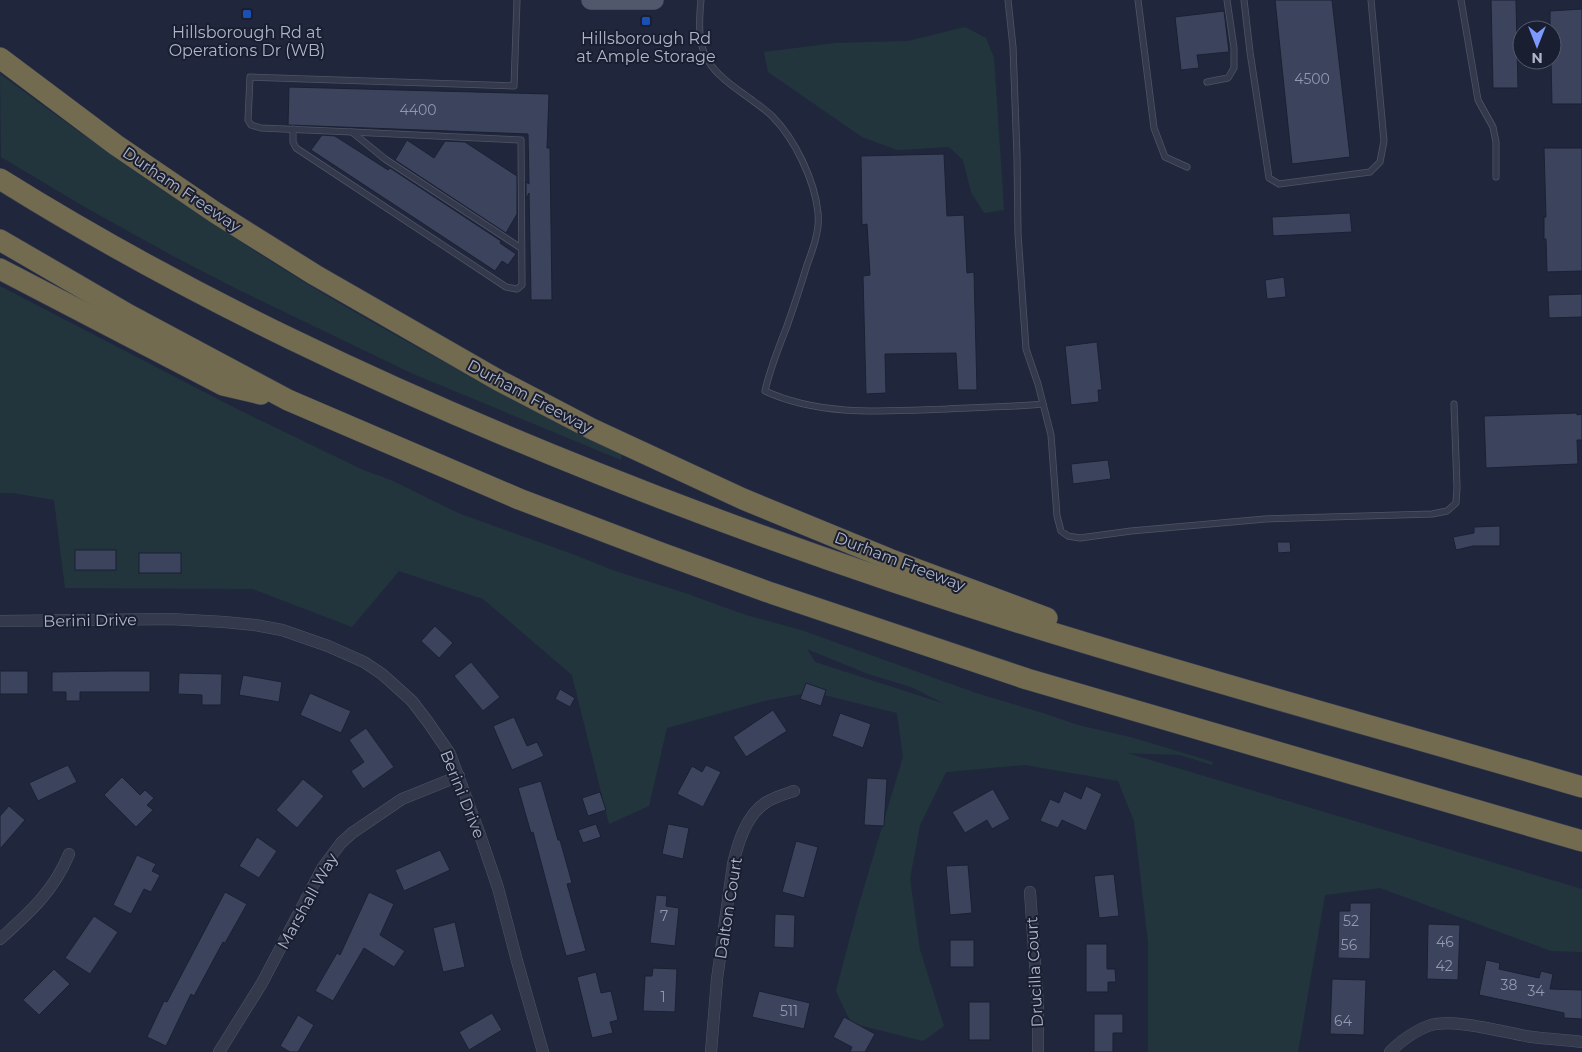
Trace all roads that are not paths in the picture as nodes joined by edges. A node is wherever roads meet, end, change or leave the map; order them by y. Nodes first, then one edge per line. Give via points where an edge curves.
1 (517, 0) edge
2 (591, 0) edge
3 (654, 0) edge
4 (701, 0) edge
5 (1008, 0) edge
6 (1138, 0) edge
7 (1228, 0) edge
8 (1244, 0) edge
9 (1371, 0) edge
10 (1461, 0) edge
11 (0, 58) edge
12 (1207, 82) dead end
13 (293, 130) junction
14 (352, 132) junction
15 (1187, 167) dead end
16 (1496, 177) dead end
17 (0, 179) edge
18 (0, 240) edge
19 (522, 248) junction
20 (0, 270) edge
21 (288, 400) junction
22 (1043, 404) junction
23 (1454, 404) dead end
24 (0, 621) edge
25 (1106, 649) junction
26 (458, 776) junction
27 (1582, 787) edge
28 (794, 792) dead end
29 (1582, 842) edge
30 (69, 854) dead end
31 (1030, 892) dead end
32 (0, 939) edge
33 (1582, 1042) edge
34 (219, 1052) edge
35 (543, 1052) edge
36 (711, 1052) edge
37 (1038, 1052) edge
38 (1390, 1052) edge

1 - 13 lane via 514,86 250,77 248,120 251,125
2 - 3 main road
4 - 22 lane via 699,27 703,50 711,67 771,114 786,131 813,187 819,216 815,242 765,391 789,401 857,410
5 - 22 lane via 1013,47 1018,234 1026,349
6 - 15 lane via 1154,128 1165,157
7 - 12 lane via 1234,68 1228,78
8 - 9 lane via 1269,178 1279,184 1370,172 1380,162 1384,141
10 - 16 lane via 1478,100 1493,127 1496,142
11 - 25 highway, Durham Freeway via 116,145 224,218 315,276 498,380 592,429 743,498 1054,621
13 - 14 lane
13 - 19 lane via 292,142 296,148 506,286 517,289 522,285
14 - 19 lane via 385,159
14 - 19 lane via 521,140
17 - 25 highway via 202,295 440,409 745,529 1022,624
18 - 21 highway
20 - 21 highway via 223,385
21 - 29 highway via 527,502 780,596 1027,679
22 - 23 lane via 1051,435 1061,531 1080,538 1265,519 1447,511 1456,503
24 - 26 street, Berini Drive via 224,622 282,630 304,637 354,656 382,674 412,701 450,754
25 - 27 highway
26 - 34 street, Marshall Way via 402,799 341,843 323,867 262,983
26 - 35 street, Berini Drive via 498,888
28 - 36 street, Dalton Court via 765,803 751,819 738,846 718,969
30 - 32 street via 53,885
31 - 37 street, Drucilla Court
33 - 38 street via 1453,1024 1429,1026 1398,1042

